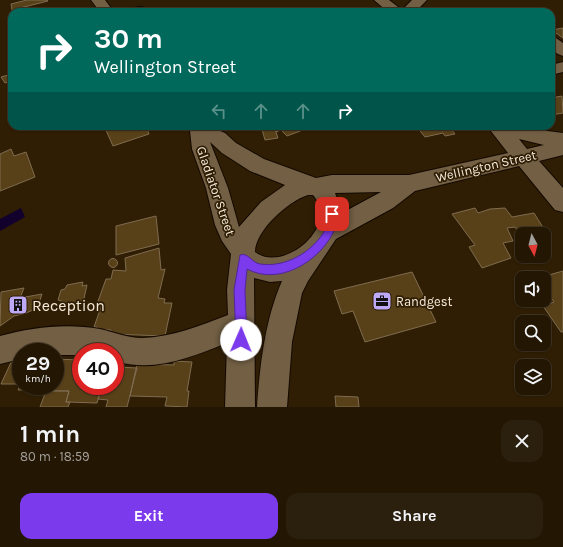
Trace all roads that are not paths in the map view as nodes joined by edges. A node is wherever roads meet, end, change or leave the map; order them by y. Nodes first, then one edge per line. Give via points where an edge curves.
1 (381, 0) edge
2 (420, 0) edge
3 (391, 8) edge
4 (411, 8) edge
5 (555, 44) edge
6 (563, 51) edge
7 (198, 130) edge
8 (204, 130) edge
9 (499, 130) edge
10 (516, 130) edge
11 (563, 140) edge
12 (563, 148) edge
13 (522, 158) junction
14 (409, 184) junction
15 (313, 186) junction
16 (563, 203) edge
17 (330, 231) junction
18 (313, 251) junction
19 (243, 254) junction
20 (242, 324) junction
21 (0, 350) edge
22 (240, 407) edge
23 (272, 407) edge

1 - 3 street
2 - 4 street
5 - 6 street
7 - 19 street, Gladiator Street via 202,154 214,179 230,234
8 - 15 street, Gladiator Street via 257,166
9 - 13 street
10 - 11 street via 529,136
12 - 13 street, Wellington Street
13 - 14 street, Wellington Street
13 - 16 street
14 - 15 street, Wellington Street
14 - 17 street, Wellington Street via 385,201
15 - 17 street via 323,192 330,208
15 - 19 street, Wellington Street via 287,194 266,212 249,232
17 - 18 street, Wellington Street
18 - 19 street, Wellington Street via 291,266 278,270 258,269 250,265
18 - 23 street via 295,280 280,330
19 - 20 street via 240,290
20 - 21 street via 180,346 160,350 131,351 101,344 70,342 32,343
20 - 22 street

